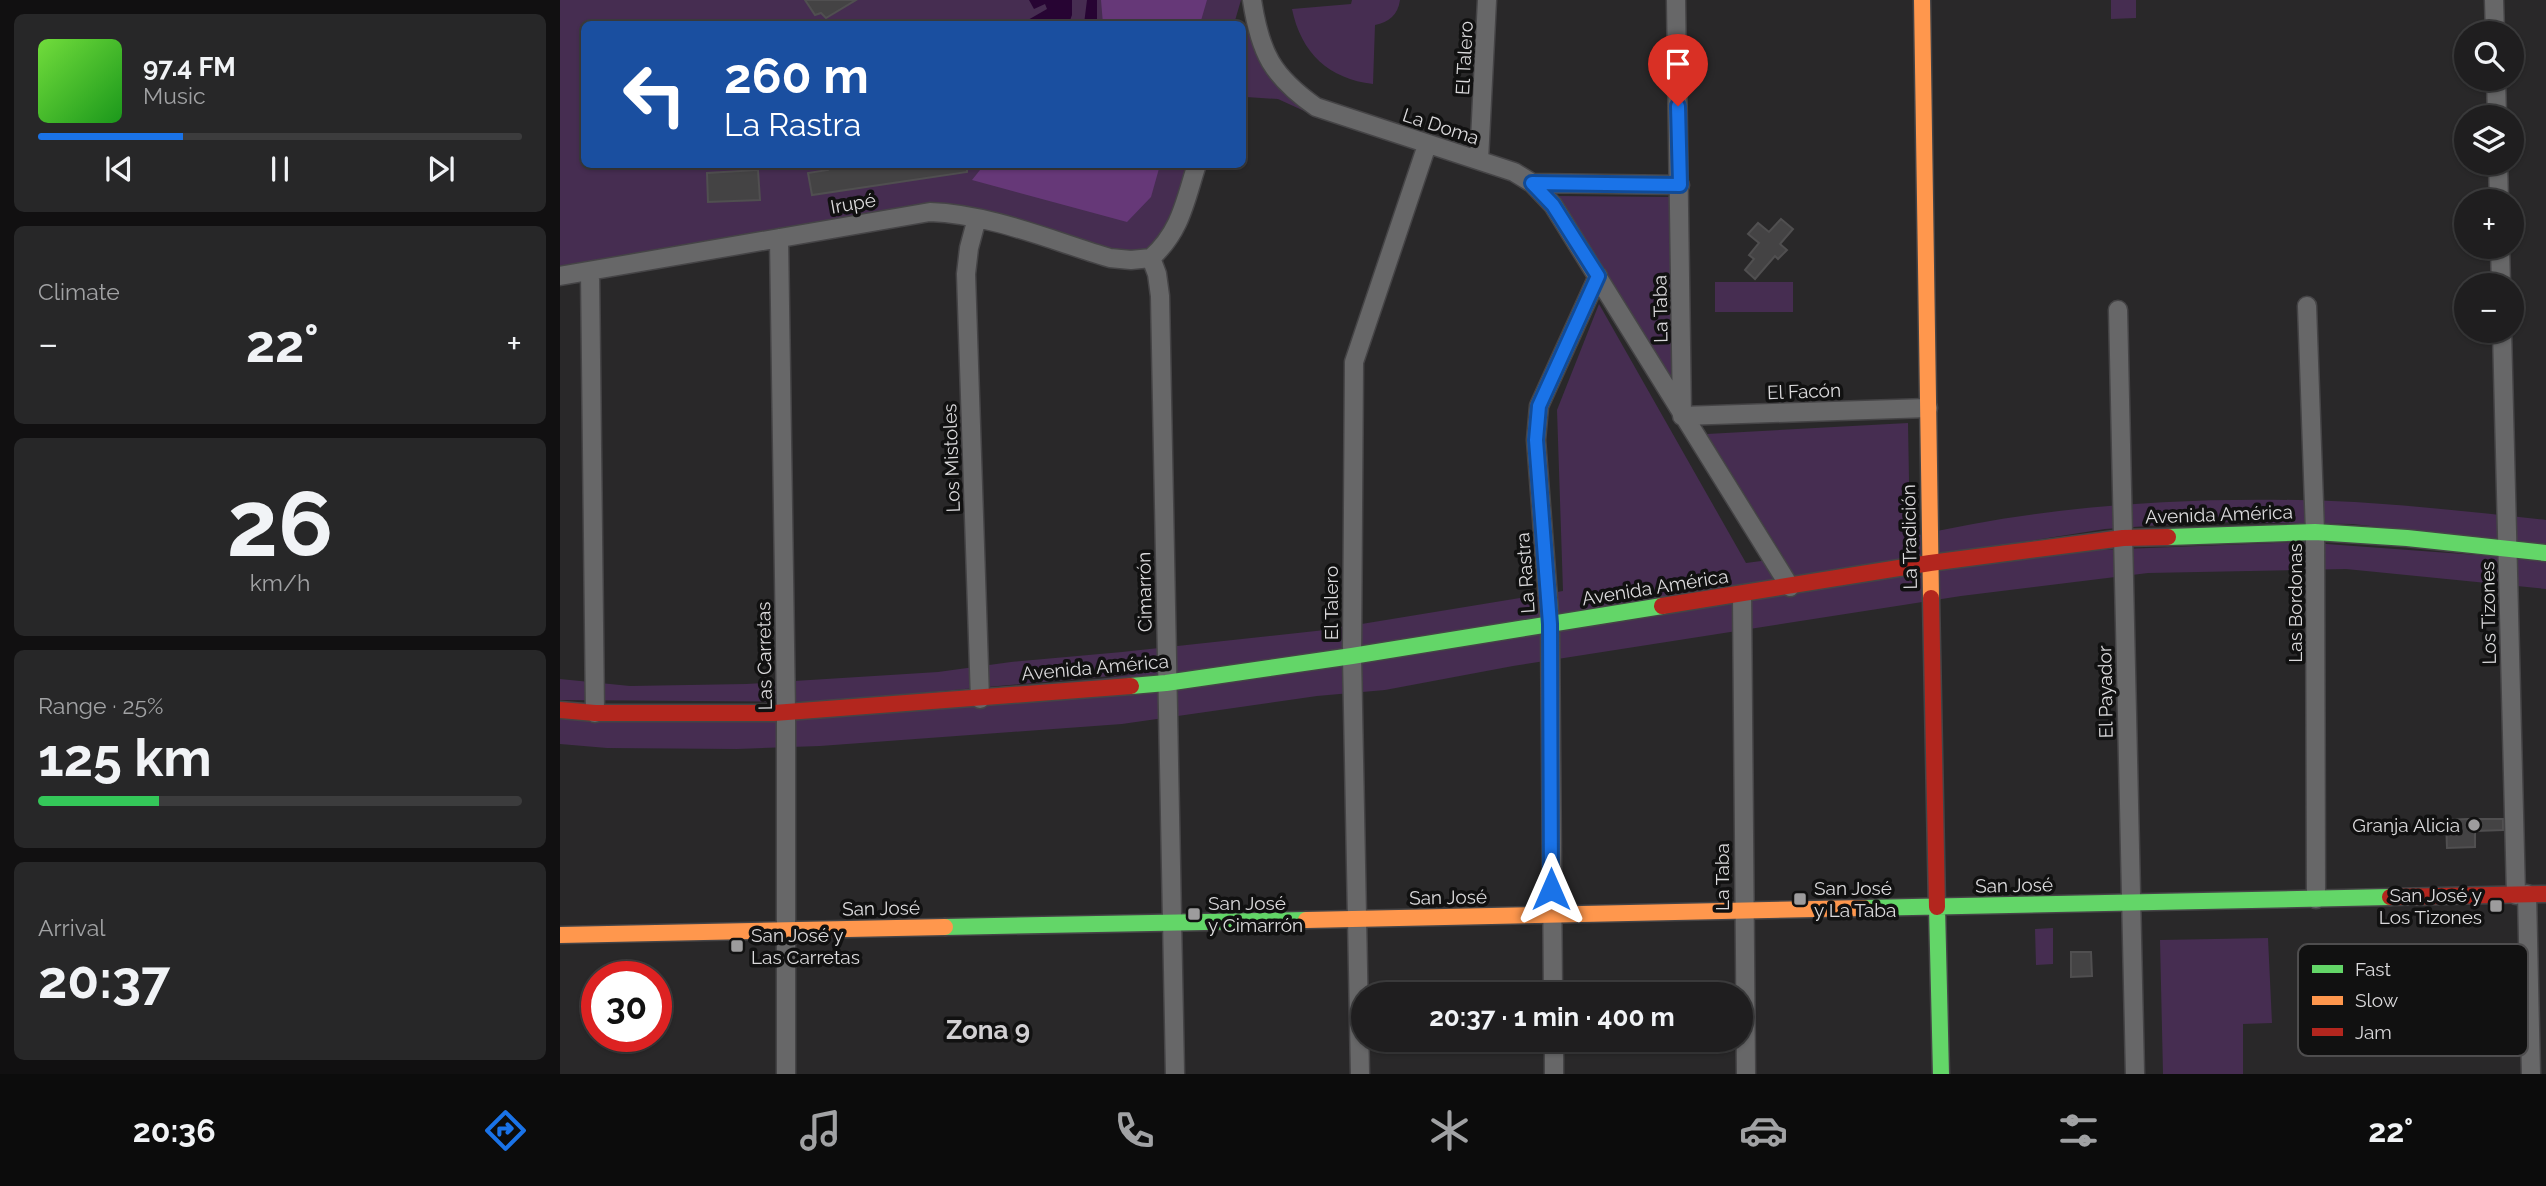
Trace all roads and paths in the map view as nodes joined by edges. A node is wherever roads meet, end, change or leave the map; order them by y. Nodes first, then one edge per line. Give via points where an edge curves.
1 (1487, 0) edge
2 (1676, 0) edge
3 (1922, 0) edge
4 (2494, 0) edge
5 (1252, 1) edge
6 (1243, 21) edge
7 (2495, 21) edge
8 (1427, 145) junction
9 (1479, 160) junction
10 (1196, 168) edge
11 (1532, 183) junction
12 (1680, 185) junction
13 (977, 218) junction
14 (779, 238) junction
15 (1151, 258) junction
16 (590, 271) junction
17 (560, 276) edge
18 (1598, 276) junction
19 (2307, 306) dead end
20 (2118, 310) dead end
21 (2502, 343) edge
22 (1928, 408) junction
23 (1682, 416) junction
24 (2315, 532) junction
25 (2123, 538) junction
26 (2507, 547) junction
27 (2546, 553) edge
28 (1930, 563) junction
29 (1790, 587) junction
30 (1742, 595) junction
31 (1550, 624) junction
32 (1352, 656) junction
33 (1166, 683) junction
34 (980, 699) junction
35 (560, 710) edge
36 (786, 712) junction
37 (595, 713) junction
38 (2546, 894) edge
39 (2522, 895) junction
40 (2316, 899) junction
41 (2130, 904) junction
42 (1939, 908) junction
43 (1743, 912) junction
44 (1551, 915) junction
45 (1357, 920) junction
46 (1173, 923) junction
47 (785, 931) junction
48 (560, 935) edge
49 (2524, 944) edge
50 (1553, 982) edge
51 (2528, 1014) edge
52 (1553, 1052) edge
53 (786, 1074) edge
54 (1175, 1074) edge
55 (1360, 1074) edge
56 (1554, 1074) edge
57 (1746, 1074) edge
58 (1941, 1074) edge
59 (2135, 1074) edge
60 (2531, 1074) edge

1 - 9 street, El Talero
2 - 12 street, La Taba
3 - 22 street, La Tradición
4 - 7 street
5 - 6 street
5 - 8 street, La Doma via 1257,31 1270,63 1292,89 1316,107
8 - 9 street, La Doma
8 - 32 street, El Talero via 1354,362
9 - 11 street, La Doma
10 - 15 street via 1175,231
11 - 12 street, La Doma
11 - 18 street via 1553,205
12 - 23 street, La Taba
13 - 14 street, Irupé via 911,214
13 - 15 street, Irupé via 1110,258
13 - 34 street, Los Mistoles via 966,274
14 - 16 street, Irupé
14 - 36 street, Las Carretas
15 - 33 street, Cimarrón via 1160,296
16 - 17 street, Irupé
16 - 37 street
18 - 23 street
18 - 31 street, La Rastra via 1539,406 1536,440
19 - 24 street, Las Bordonas
20 - 25 street, El Payador
21 - 26 street, Los Tizones
22 - 23 street, El Facón
22 - 28 street, La Tradición
23 - 29 street
24 - 25 street, Avenida América
24 - 26 street, Avenida América
24 - 40 street, Las Bordonas
25 - 28 street, Avenida América
25 - 41 street, El Payador
26 - 27 street, Avenida América
26 - 39 street, Los Tizones
28 - 29 street, Avenida América
28 - 42 street, La Tradición
29 - 30 street, Avenida América
30 - 31 street, Avenida América
30 - 43 street, La Taba
31 - 32 street, Avenida América
31 - 44 street, La Rastra
32 - 33 street, Avenida América
32 - 45 street, El Talero
33 - 34 street, Avenida América
33 - 46 street, Cimarrón
34 - 36 street, Avenida América
35 - 37 street, Avenida América
36 - 37 street, Avenida América
36 - 47 street, Las Carretas
38 - 39 street, San José
39 - 40 street, San José
39 - 49 street, Los Tizones
40 - 41 street, San José
41 - 42 street, San José
41 - 59 street, El Payador
42 - 43 street, San José
42 - 58 street, La Tradición
43 - 44 street, San José
43 - 57 street, La Taba
44 - 45 street, San José
44 - 50 street, La Rastra
45 - 46 street, San José
45 - 55 street, El Talero
46 - 47 street, San José
46 - 54 street, Cimarrón
47 - 48 street, San José
47 - 53 street, Las Carretas
51 - 60 street, Los Tizones
52 - 56 street

